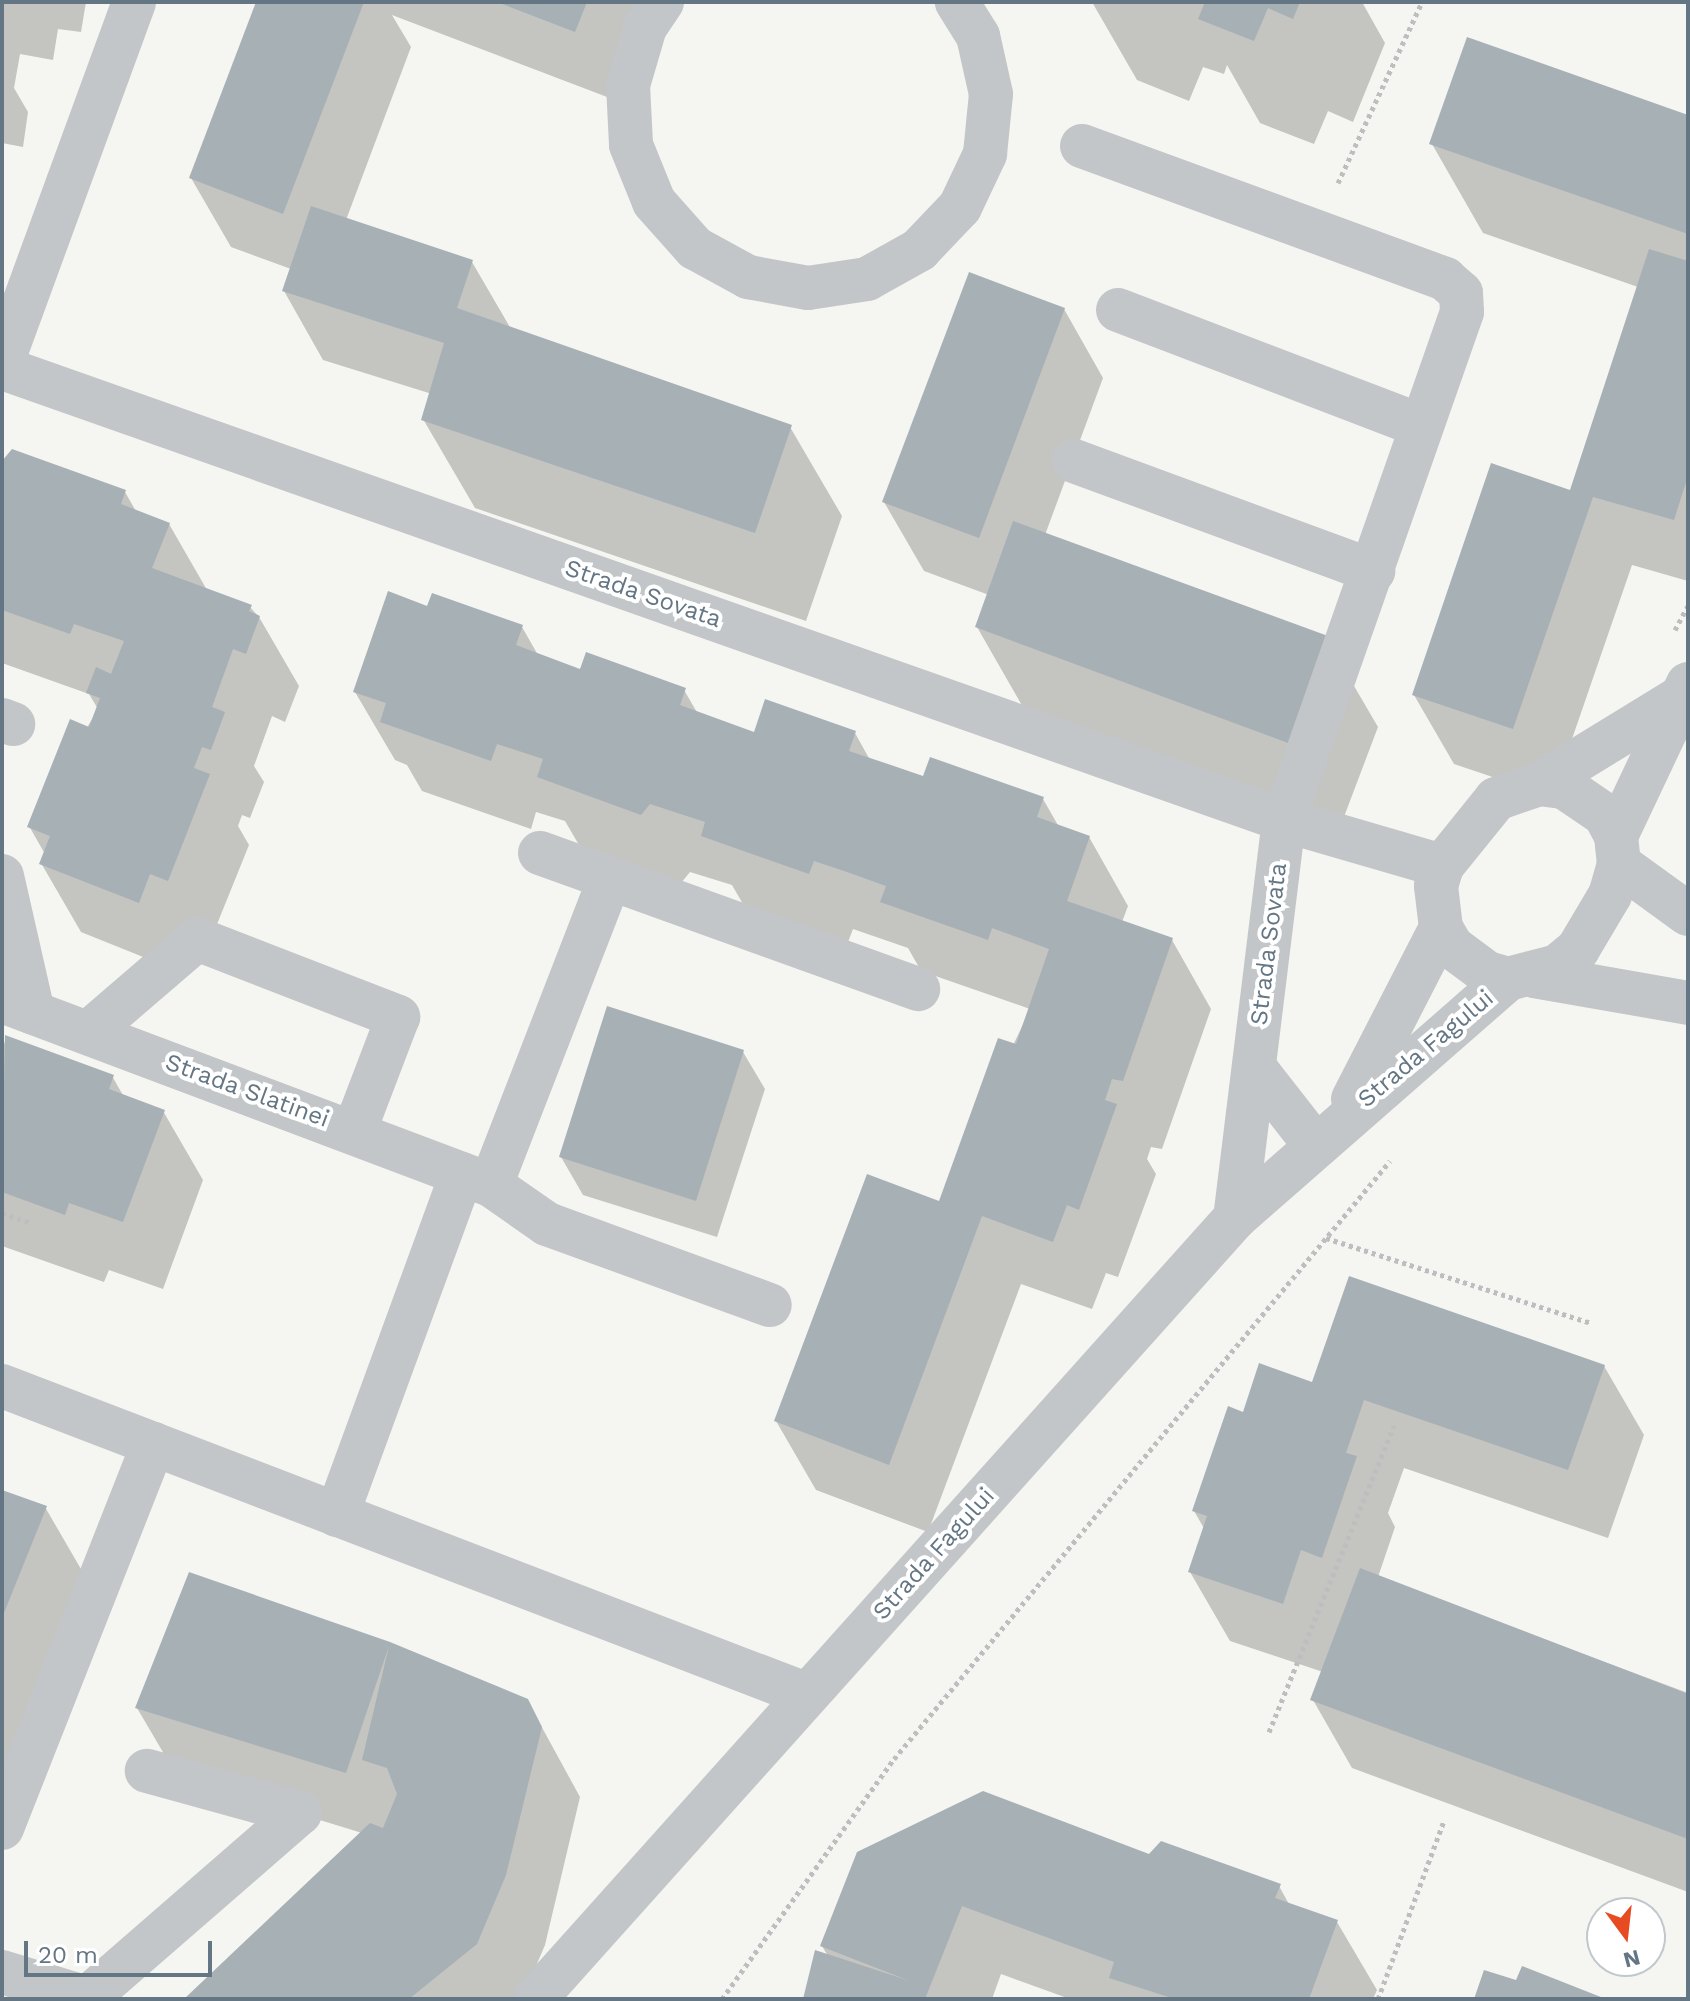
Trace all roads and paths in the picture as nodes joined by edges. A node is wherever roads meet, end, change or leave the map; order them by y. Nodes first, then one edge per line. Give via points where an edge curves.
1 (134, 2) edge
2 (662, 2) edge
3 (957, 2) edge
4 (1422, 2) edge
5 (1082, 146) dead end
6 (1316, 231) junction
7 (1118, 310) dead end
8 (2, 366) edge
9 (1419, 425) junction
10 (1074, 461) dead end
11 (1373, 571) junction
12 (1685, 690) edge
13 (1539, 784) junction
14 (1284, 820) junction
15 (1618, 850) junction
16 (540, 853) dead end
17 (1442, 866) junction
18 (2, 876) edge
19 (610, 878) junction
20 (1688, 914) edge
21 (1441, 928) junction
22 (1521, 977) junction
23 (918, 989) dead end
24 (1688, 1003) edge
25 (18, 1007) edge
26 (89, 1032) junction
27 (1254, 1067) junction
28 (354, 1132) junction
29 (1329, 1132) junction
30 (1393, 1157) dead end
31 (476, 1180) junction
32 (2, 1213) edge
33 (1235, 1218) junction
34 (28, 1222) dead end
35 (1326, 1238) junction
36 (770, 1305) dead end
37 (1591, 1323) dead end
38 (2, 1386) edge
39 (1394, 1426) dead end
40 (153, 1444) junction
41 (337, 1515) junction
42 (805, 1694) junction
43 (1269, 1732) dead end
44 (147, 1771) dead end
45 (1444, 1821) dead end
46 (2, 1828) edge
47 (2, 1972) edge
48 (535, 1999) edge
49 (722, 1999) edge
50 (1378, 1999) edge

1 - 8 street
2 - 3 street via 645,27 628,85 631,145 654,202 695,248 748,277 808,288 867,279 919,250 960,207 985,154 991,94 978,36
4 - 6 path
5 - 6 street
6 - 9 street via 1445,279 1461,293 1462,312
7 - 9 street
8 - 14 street, Strada Sovata
9 - 11 street
10 - 11 street
11 - 14 street
12 - 13 street, Strada Fagului
12 - 15 street, Strada Fagului
13 - 15 street via 1564,787 1586,798 1605,815
13 - 17 street, Strada Fagului via 1496,799
14 - 17 street, Strada Sovata
14 - 27 street, Strada Sovata
15 - 20 street
15 - 22 street, Strada Fagului via 1610,895 1578,949 1558,966
16 - 19 street
17 - 21 street via 1436,886
18 - 25 street
19 - 23 street
19 - 31 street
21 - 22 street, Strada Fagului via 1468,962
21 - 29 street, Strada Fagului
22 - 24 street
22 - 29 street, Strada Fagului
25 - 26 street, Strada Slatinei
26 - 28 street, Strada Slatinei
26 - 28 street via 197,939 398,1017
27 - 29 street
27 - 33 street, Strada Sovata
28 - 31 street, Strada Slatinei
29 - 33 street, Strada Fagului
30 - 35 path
31 - 36 street, Strada Slatinei via 547,1224
31 - 41 street
32 - 34 path
33 - 42 street, Strada Fagului
35 - 37 path
35 - 49 path via 894,1759
38 - 40 street
39 - 43 path
40 - 41 street
40 - 46 street
41 - 42 street
42 - 48 street, Strada Fagului
44 - 47 street via 300,1813 87,1998
45 - 50 path

